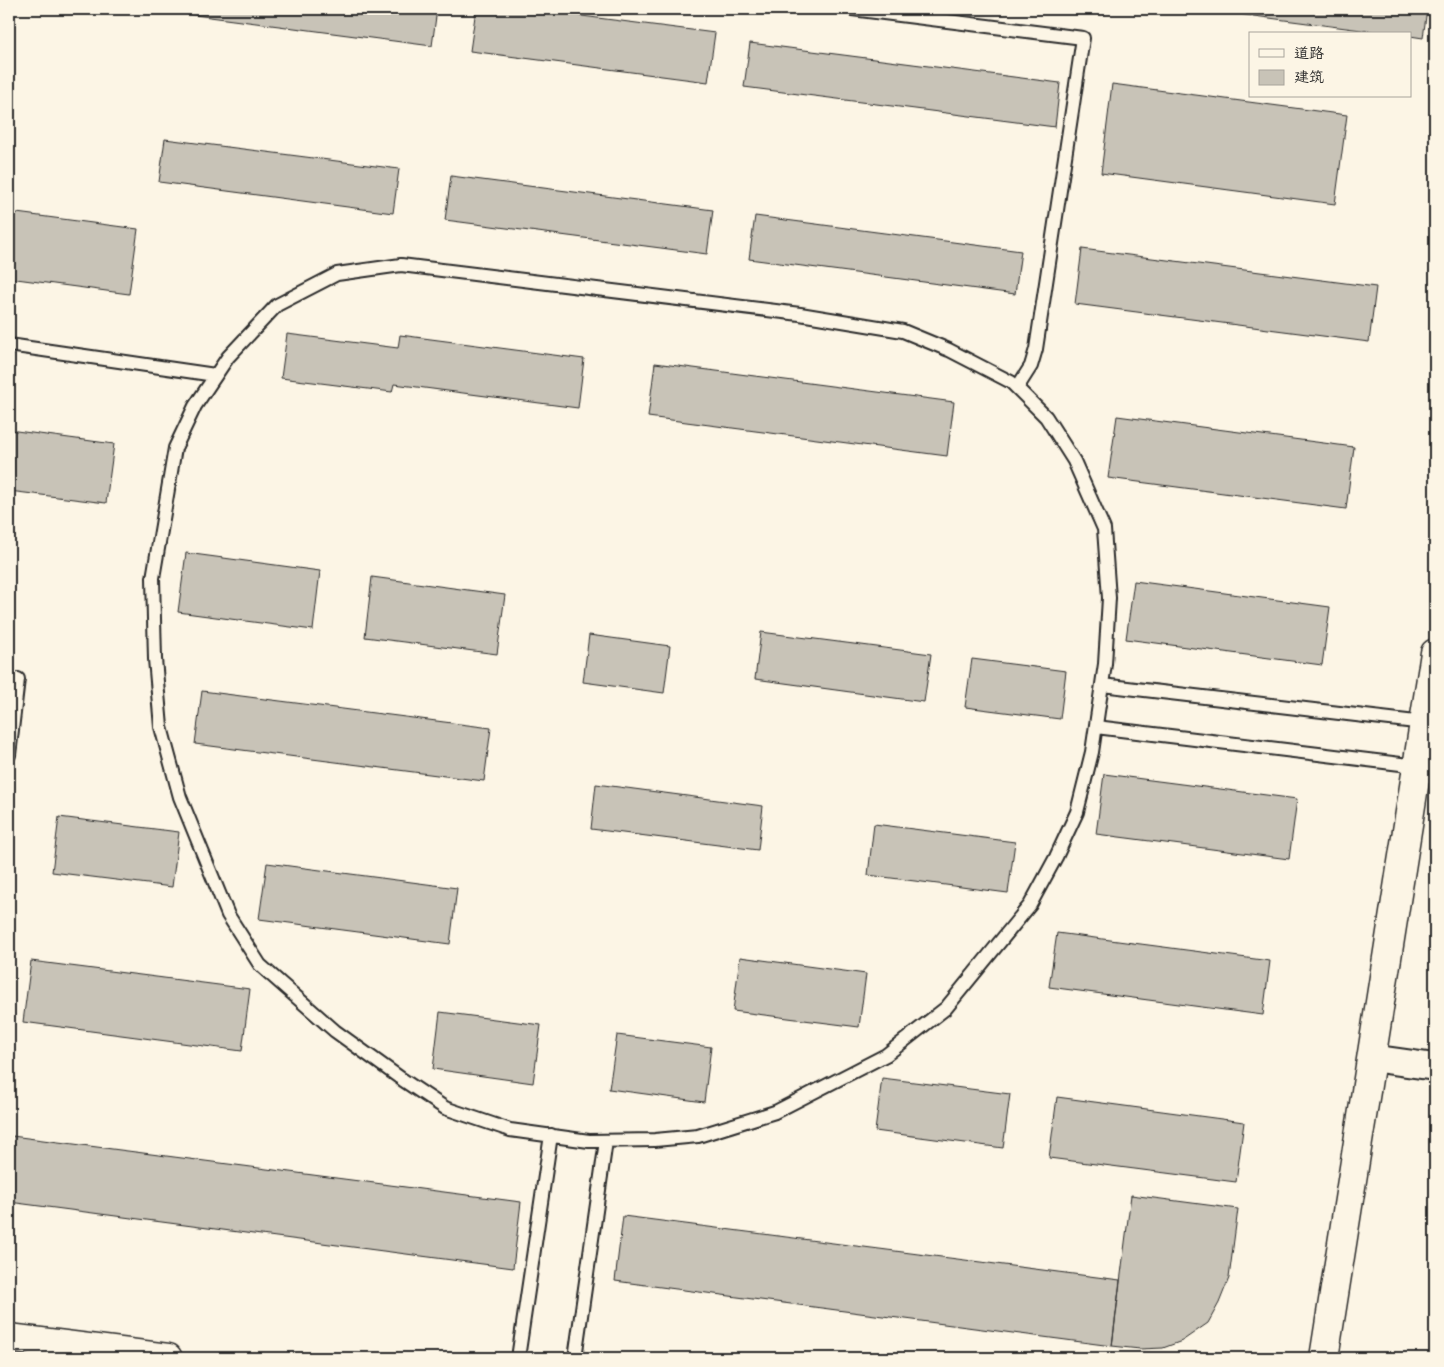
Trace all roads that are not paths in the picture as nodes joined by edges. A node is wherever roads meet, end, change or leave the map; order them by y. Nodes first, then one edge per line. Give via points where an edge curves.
1 (852, 9) edge
2 (9, 345) edge
3 (215, 375) junction
4 (1017, 388) junction
5 (1435, 653) edge
6 (18, 679) dead end
7 (1102, 685) junction
8 (1424, 723) junction
9 (1096, 727) junction
10 (9, 755) edge
11 (1418, 766) junction
12 (1371, 1058) junction
13 (1435, 1067) edge
14 (551, 1135) junction
15 (606, 1141) junction
16 (9, 1338) edge
17 (168, 1358) edge
18 (518, 1358) edge
19 (575, 1358) edge
20 (1324, 1358) edge

1 - 4 lane via 1083,38 1036,349 1031,366
2 - 3 lane
3 - 4 lane via 277,304 338,274 401,265 800,314 903,331 949,350 1012,382
3 - 14 lane via 195,406 175,448 153,578 154,659 161,727 180,797 228,915 260,965 335,1031 403,1080 445,1108 510,1130
4 - 7 lane via 1046,417 1074,461 1104,529 1109,598
5 - 8 street
6 - 10 lane
7 - 8 lane
7 - 9 lane
8 - 11 street
9 - 11 lane
9 - 15 lane via 1077,812 1056,857 1030,905 946,1008 886,1055 775,1112 698,1136
11 - 12 street
12 - 13 street
12 - 20 street
14 - 15 lane
14 - 18 lane
15 - 19 lane
16 - 17 street

